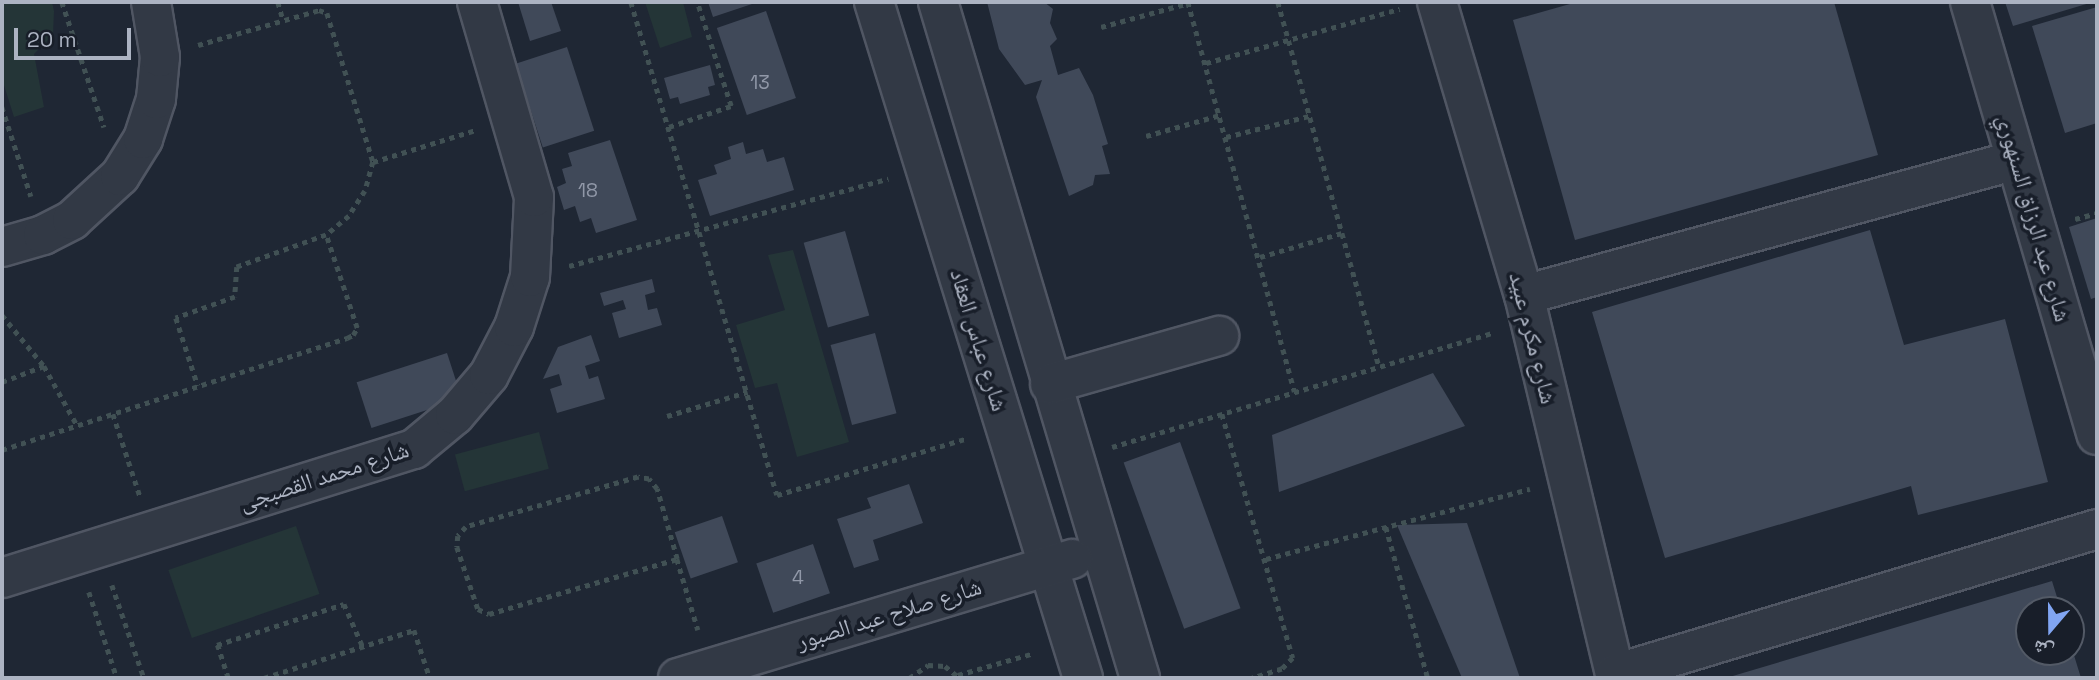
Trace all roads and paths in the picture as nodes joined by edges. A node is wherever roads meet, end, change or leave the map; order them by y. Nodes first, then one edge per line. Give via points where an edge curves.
1 (62, 2) edge
2 (151, 2) edge
3 (278, 2) edge
4 (477, 2) edge
5 (631, 2) edge
6 (696, 2) edge
7 (874, 2) edge
8 (938, 2) edge
9 (1189, 2) edge
10 (1278, 2) edge
11 (1970, 2) edge
12 (1424, 4) edge
13 (283, 19) junction
14 (1101, 27) dead end
15 (1289, 40) junction
16 (160, 57) junction
17 (1206, 63) junction
18 (2, 107) edge
19 (1220, 115) junction
20 (1310, 116) junction
21 (514, 118) junction
22 (670, 127) junction
23 (1146, 136) dead end
24 (1226, 137) junction
25 (2017, 160) junction
26 (373, 162) junction
27 (926, 169) junction
28 (120, 176) junction
29 (699, 230) junction
30 (1342, 233) junction
31 (43, 235) junction
32 (326, 235) junction
33 (2, 247) edge
34 (1260, 257) junction
35 (530, 276) junction
36 (1527, 308) junction
37 (2, 315) edge
38 (1219, 336) dead end
39 (44, 366) junction
40 (1379, 367) junction
41 (2, 382) edge
42 (1050, 384) junction
43 (198, 386) junction
44 (747, 392) junction
45 (1295, 392) junction
46 (113, 414) junction
47 (1222, 414) junction
48 (667, 416) dead end
49 (76, 425) junction
50 (1006, 427) junction
51 (2097, 435) edge
52 (2, 450) edge
53 (1072, 459) junction
54 (1568, 479) junction
55 (1386, 527) junction
56 (2097, 529) edge
57 (152, 531) junction
58 (88, 551) junction
59 (1101, 551) junction
60 (677, 559) junction
61 (1266, 559) junction
62 (1049, 566) junction
63 (2, 578) edge
64 (1071, 641) junction
65 (363, 647) junction
66 (694, 673) edge
67 (959, 676) edge
68 (1616, 676) edge
69 (117, 678) edge
70 (144, 678) edge
71 (228, 678) edge
72 (264, 678) edge
73 (430, 678) edge
74 (909, 678) edge
75 (1083, 678) edge
76 (1140, 678) edge
77 (1252, 678) edge
78 (1428, 678) edge

1 - 28 path
2 - 16 street
3 - 13 path
4 - 21 street, شارع محمد القصبجى
5 - 22 path
6 - 22 path via 731,106
7 - 27 street, شارع عباس العقاد
8 - 42 street
9 - 14 path
9 - 17 path
10 - 15 path
11 - 25 street, شارع عبد الرزاق السنهوري
12 - 15 path
12 - 36 street, شارع مكرم عبيد
13 - 16 path
13 - 26 path via 319,10 327,13
15 - 17 path
15 - 20 path
16 - 28 street via 156,99 143,139
17 - 19 path
18 - 31 path
19 - 23 path
19 - 24 path
20 - 24 path
20 - 30 path
21 - 26 path
21 - 35 street, شارع محمد القصبجى via 534,197
22 - 29 path
24 - 34 path
25 - 36 street
25 - 51 street, شارع عبد الرزاق السنهوري
26 - 32 path via 365,191 349,216
27 - 29 path
27 - 50 street, شارع عباس العقاد
28 - 31 street via 72,220
29 - 35 path
29 - 44 path
30 - 34 path
30 - 40 path
31 - 33 street
32 - 43 path via 237,267 236,297 176,318
32 - 43 path via 357,328 353,335
34 - 45 path
35 - 57 street, شارع محمد القصبجى via 514,327 489,374 455,415 414,449
36 - 40 path
36 - 54 street, شارع مكرم عبيد
37 - 39 path
38 - 42 street
39 - 41 path
39 - 49 path
40 - 45 path
42 - 53 street
43 - 46 path
44 - 48 path
44 - 50 path via 779,496
45 - 47 path
46 - 49 path
46 - 57 path
47 - 53 path
47 - 61 path
49 - 52 path
50 - 62 street, شارع عباس العقاد
53 - 59 street
54 - 55 path
54 - 68 street, شارع مكرم عبيد
55 - 61 path
55 - 78 path
56 - 68 street
57 - 58 street, شارع محمد القصبجى
58 - 63 street, شارع محمد القصبجى
58 - 69 path
58 - 70 path
59 - 62 street, شارع صلاح عبد الصبور
59 - 76 street
60 - 60 path via 656,489 649,479 638,477 466,527 458,536 457,547 478,609 489,614
60 - 66 path
61 - 77 path via 1293,657 1282,669
62 - 64 street, شارع عباس العقاد
62 - 66 street, شارع صلاح عبد الصبور
64 - 67 path
64 - 75 street, شارع عباس العقاد
65 - 71 path via 344,604 217,645
65 - 72 path
65 - 73 path via 414,630
67 - 74 path via 945,666 928,665

